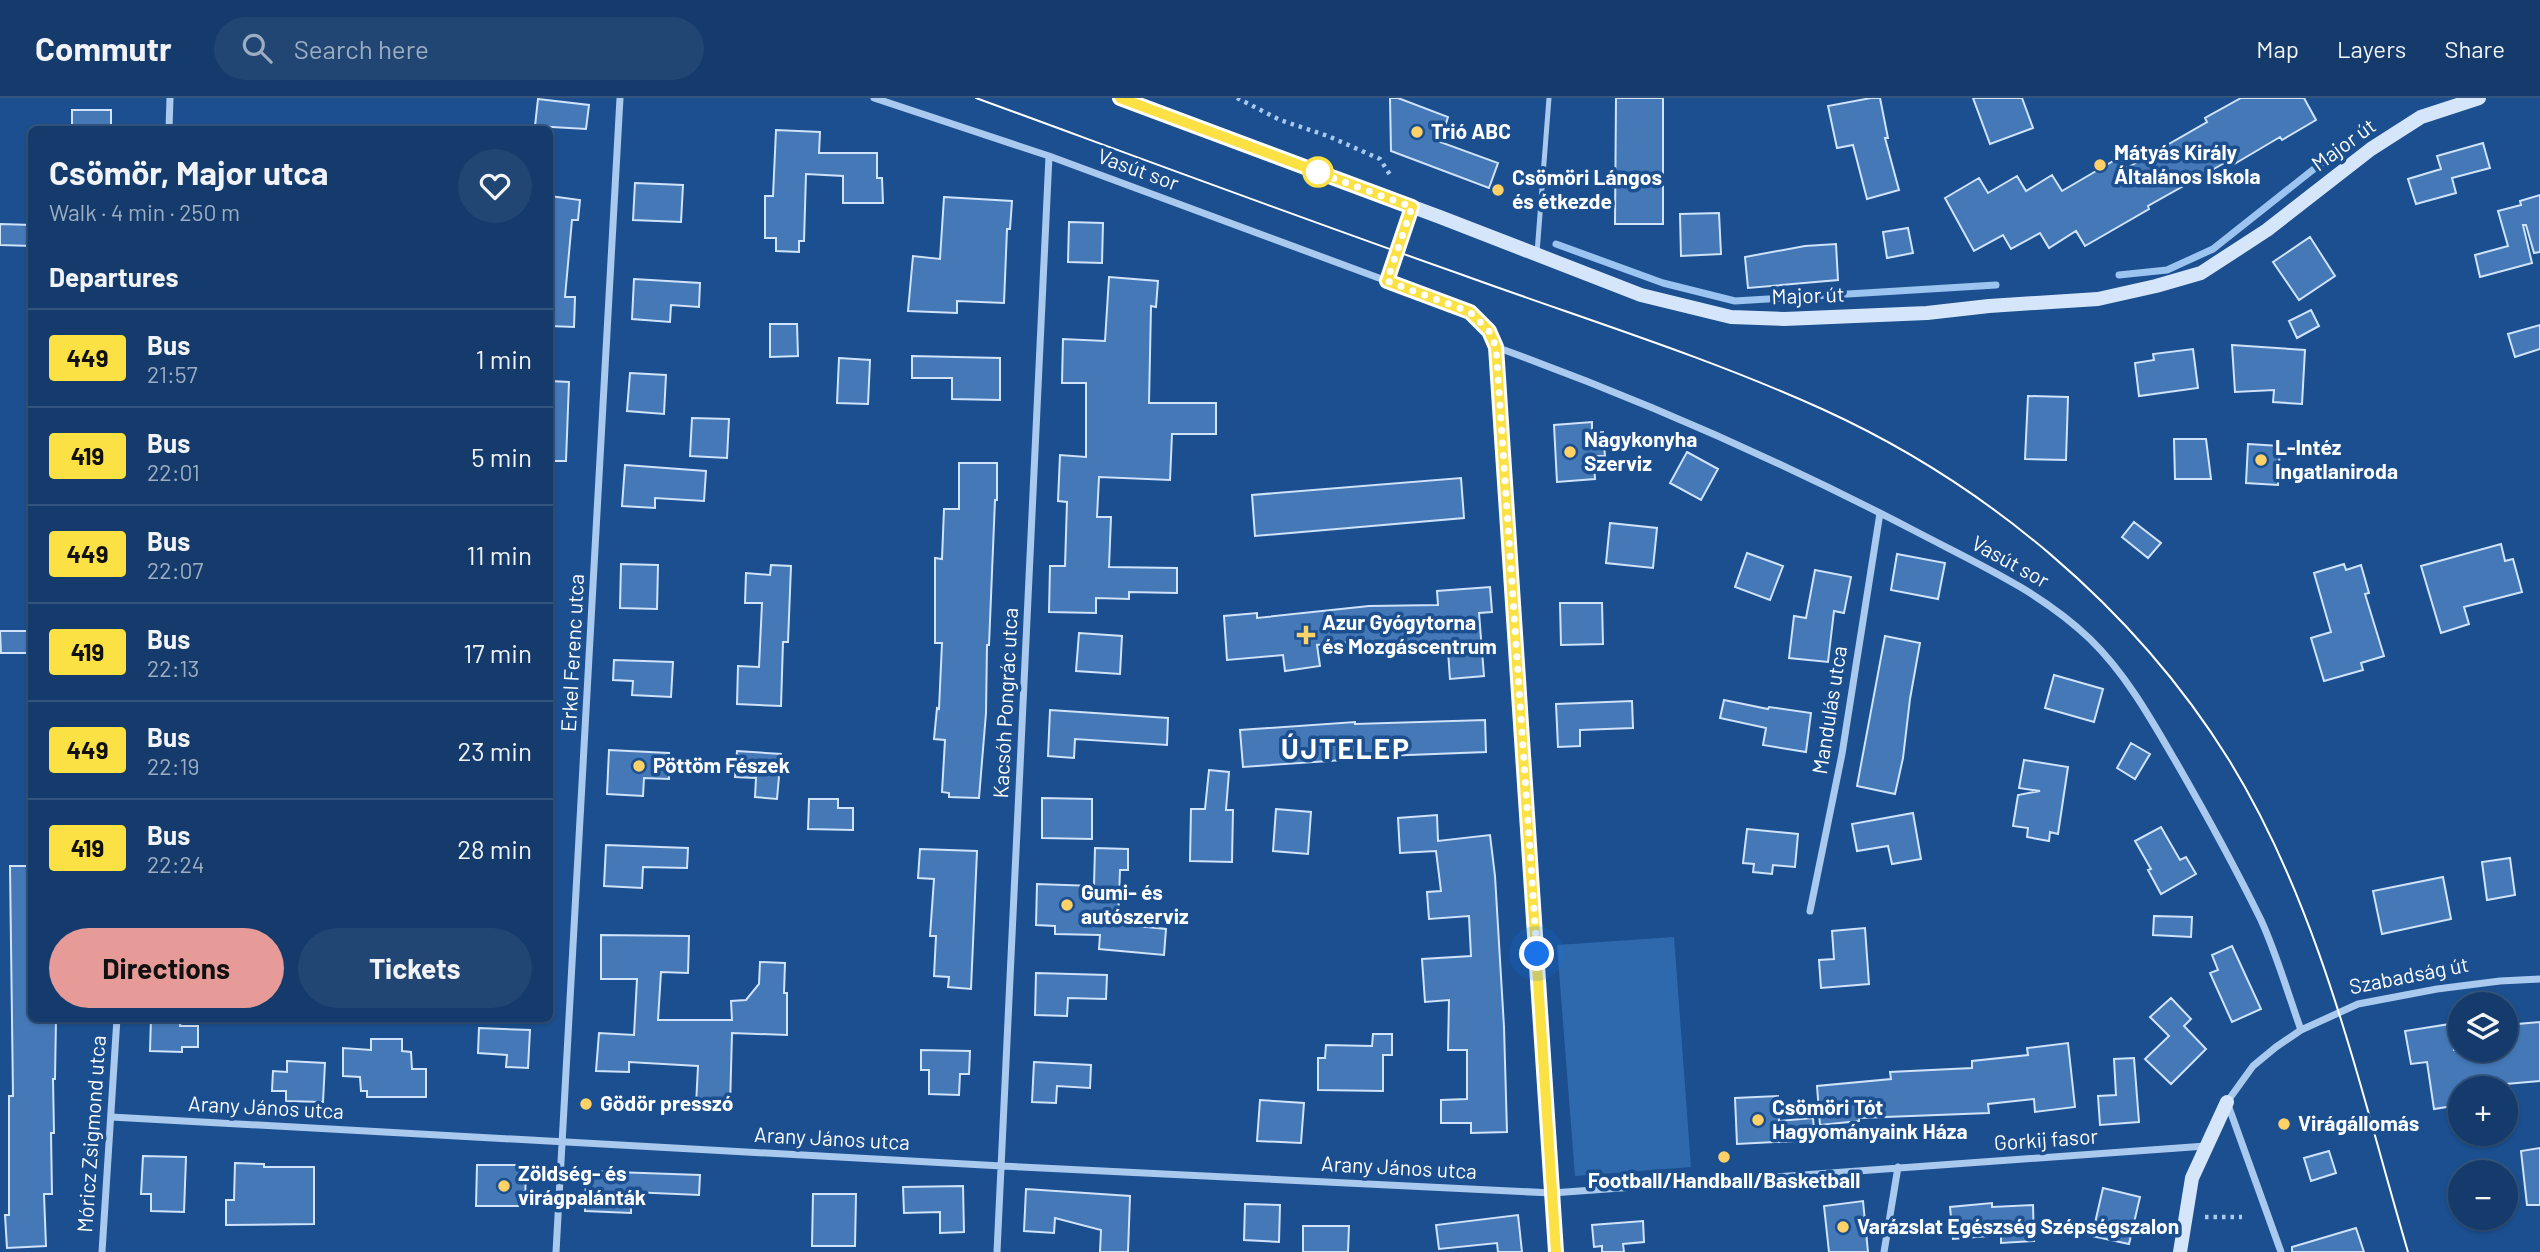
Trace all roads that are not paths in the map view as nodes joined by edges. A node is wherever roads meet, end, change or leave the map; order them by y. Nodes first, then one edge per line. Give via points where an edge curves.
1 (170, 98) edge
2 (620, 98) edge
3 (874, 98) edge
4 (1121, 98) edge
5 (1549, 98) edge
6 (2479, 98) edge
7 (169, 126) edge
8 (1049, 156) junction
9 (1412, 207) junction
10 (1537, 256) junction
11 (1387, 281) junction
12 (1496, 347) junction
13 (1880, 513) junction
14 (1810, 911) dead end
15 (2540, 979) edge
16 (117, 1022) edge
17 (2301, 1030) junction
18 (2227, 1102) junction
19 (111, 1117) junction
20 (564, 1142) junction
21 (2207, 1146) junction
22 (1002, 1166) junction
23 (1898, 1167) junction
24 (1552, 1193) junction
25 (102, 1252) edge
26 (556, 1252) edge
27 (997, 1252) edge
28 (1556, 1252) edge
29 (1884, 1252) edge
30 (2180, 1252) edge
31 (2281, 1252) edge

1 - 7 street
2 - 20 street, Erkel Ferenc utca
3 - 8 street, Vasút sor
4 - 9 street, Major út
5 - 10 lane
6 - 10 street, Major út via 2421,117 2371,149 2267,230 2200,273 2098,299 1927,313 1731,317 1641,295
8 - 11 street, Vasút sor
8 - 22 street, Kacsóh Pongrác utca
9 - 10 street, Major út
9 - 11 street
11 - 12 street, Vasút sor via 1470,312 1489,331
12 - 13 street, Vasút sor via 1716,434
12 - 24 street
13 - 14 street, Mandulás utca via 1842,754
13 - 17 street, Vasút sor via 2050,605 2092,641 2141,701 2262,922
15 - 17 street, Szabadság út via 2449,987 2357,1004
16 - 19 street, Móricz Zsigmond utca
17 - 18 street, Szabadság út via 2253,1066
18 - 21 street, Szabadság út
18 - 31 street
19 - 20 street, Arany János utca
19 - 25 street, Móricz Zsigmond utca
20 - 22 street, Arany János utca
20 - 26 street, Erkel Ferenc utca
21 - 23 street, Gorkij fasor
21 - 30 street, Szabadság út via 2192,1178
22 - 24 street, Arany János utca
22 - 27 street, Kacsóh Pongrác utca
23 - 24 street, Gorkij fasor
23 - 29 street
24 - 28 street

